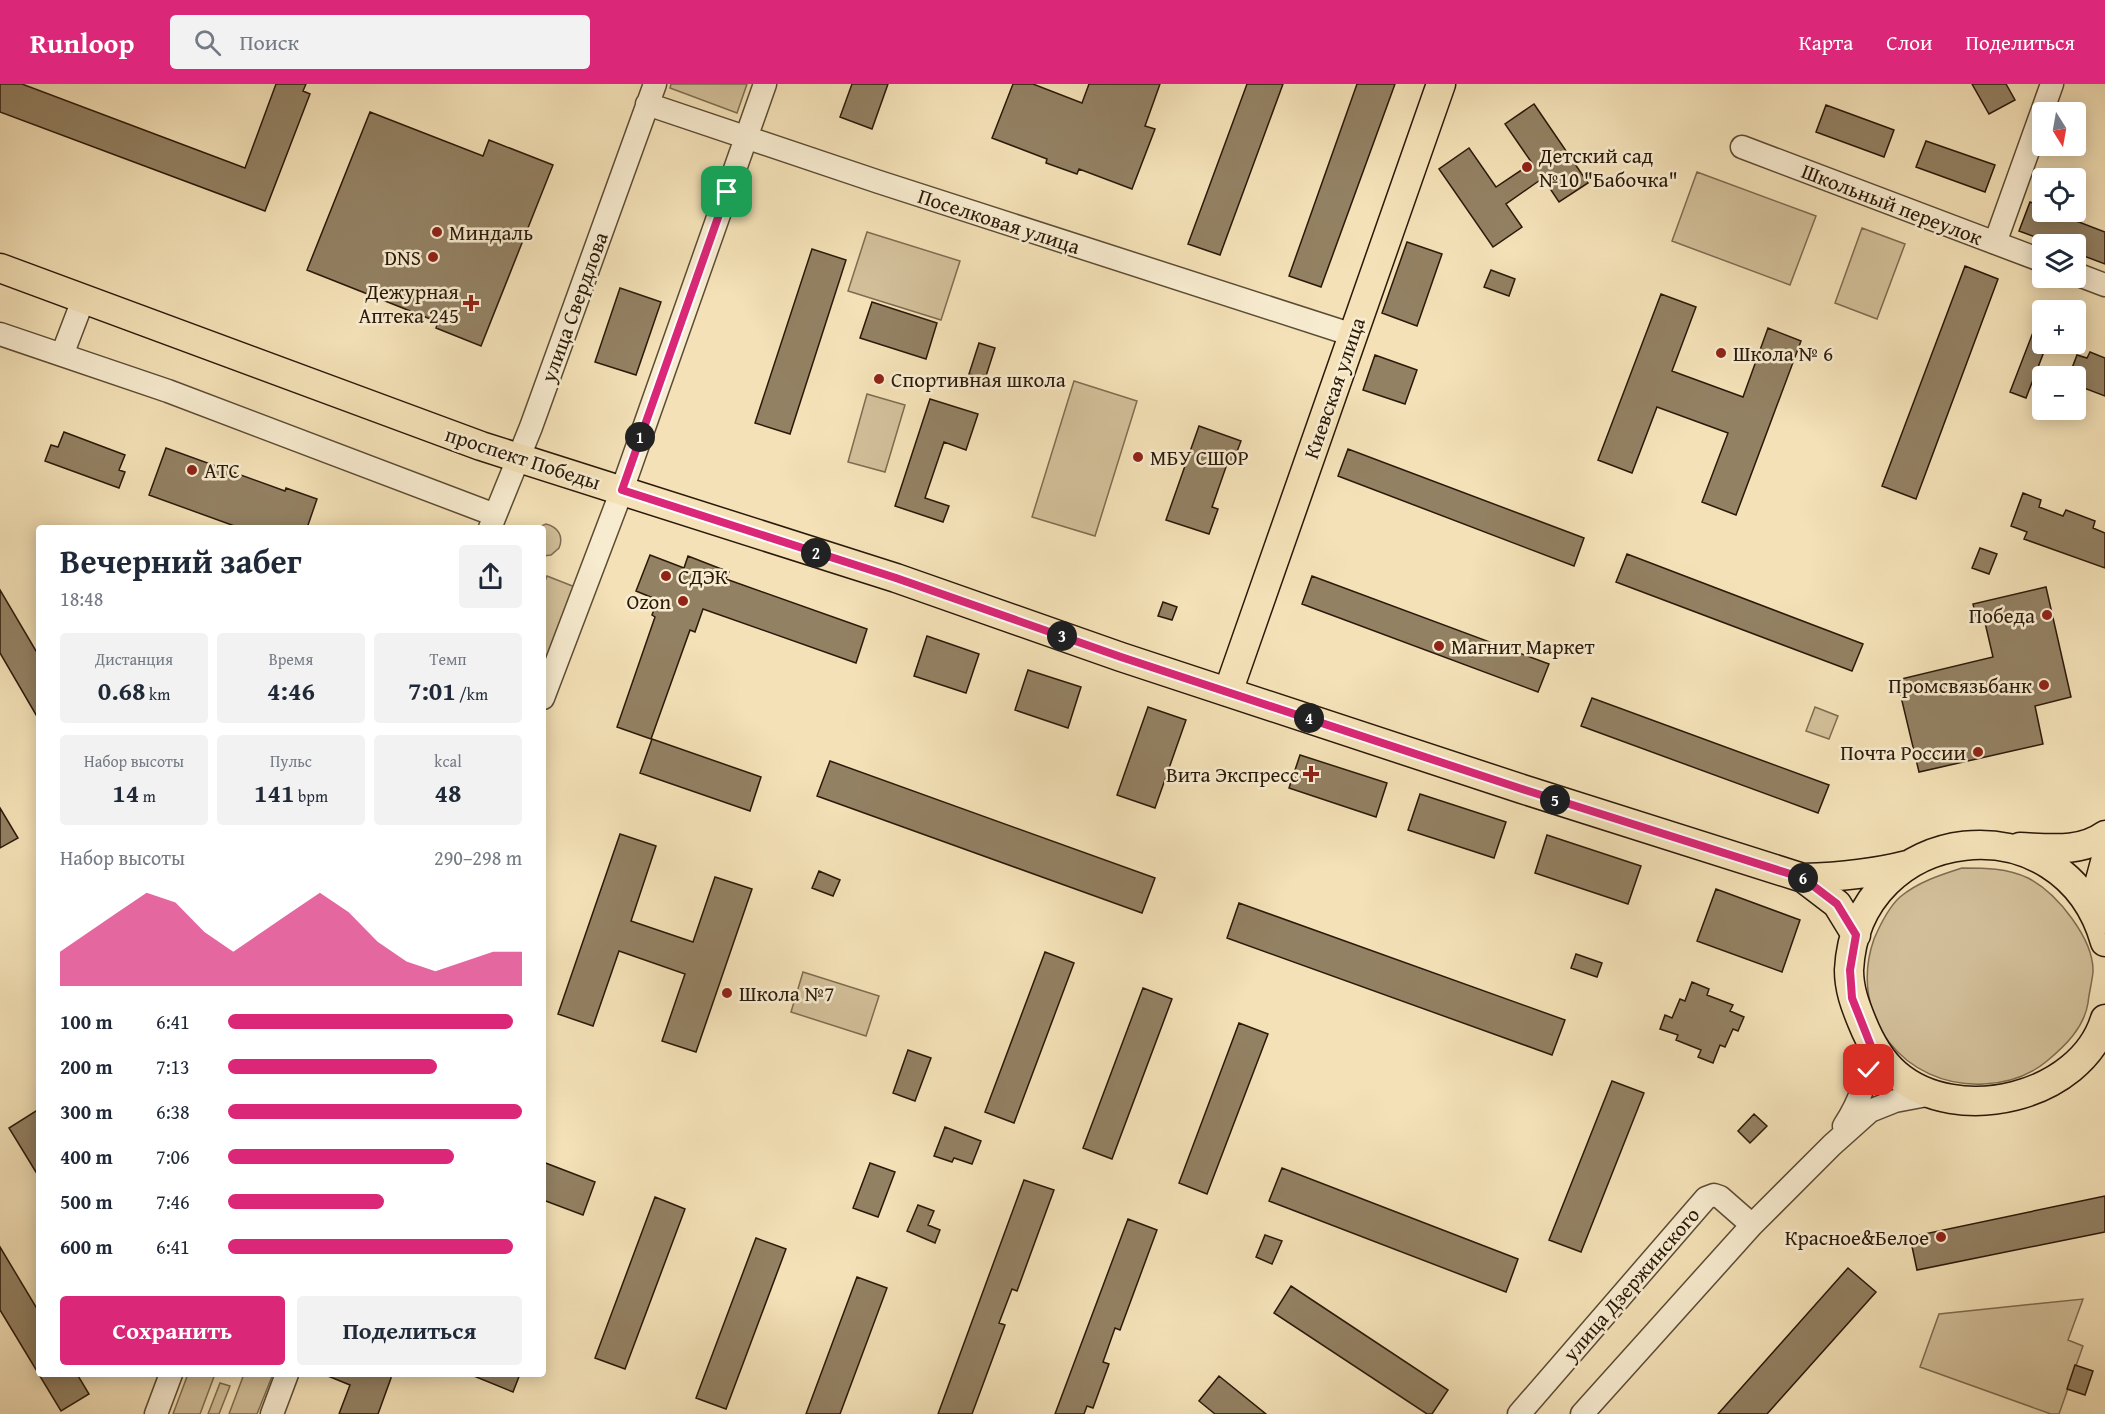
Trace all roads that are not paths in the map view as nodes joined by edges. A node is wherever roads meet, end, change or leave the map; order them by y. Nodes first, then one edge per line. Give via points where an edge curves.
1 (765, 84) edge
2 (1441, 84) edge
3 (2052, 84) edge
4 (651, 94) edge
5 (747, 136) junction
6 (1742, 147) dead end
7 (1995, 243) junction
8 (2032, 257) edge
9 (0, 268) edge
10 (2086, 278) edge
11 (2105, 285) edge
12 (83, 300) junction
13 (0, 334) edge
14 (1353, 335) junction
15 (62, 355) junction
16 (519, 458) junction
17 (622, 490) junction
18 (493, 522) edge
19 (546, 690) edge
20 (1228, 692) junction
21 (2105, 835) edge
22 (2006, 846) junction
23 (2105, 862) edge
24 (1909, 864) junction
25 (1803, 878) junction
26 (2103, 934) edge
27 (1856, 935) junction
28 (2105, 1019) edge
29 (1871, 1046) junction
30 (2105, 1053) edge
31 (2064, 1074) junction
32 (1932, 1094) junction
33 (1832, 1145) junction
34 (1752, 1225) junction
35 (170, 1377) edge
36 (286, 1377) edge
37 (156, 1414) edge
38 (272, 1414) edge
39 (1519, 1414) edge
40 (1582, 1414) edge

1 - 5 street
2 - 14 main road, Киевская улица
3 - 7 street
4 - 5 street, Поселковая улица
4 - 16 street, улица Свердлова
5 - 14 street, Поселковая улица
5 - 17 street
6 - 7 street, Школьный переулок
7 - 8 street, Школьный переулок
9 - 12 main road, проспект Победы
10 - 11 street
12 - 15 street
12 - 16 main road, проспект Победы
13 - 15 street
14 - 20 main road, Киевская улица
15 - 18 street via 168,391
16 - 17 main road, проспект Победы
16 - 18 street, улица Свердлова
17 - 19 street
17 - 20 main road, проспект Победы via 896,578
20 - 25 main road, проспект Победы
21 - 22 main road via 2076,848
22 - 24 main road via 1961,845
22 - 26 main road via 2037,857 2075,883
23 - 26 main road via 2098,888
24 - 25 main road, проспект Победы via 1844,877
24 - 27 main road via 1880,891
25 - 27 main road, проспект Победы via 1837,904
27 - 29 main road via 1850,970 1852,998
28 - 31 main road via 2092,1045
29 - 32 main road via 1897,1075
29 - 33 street via 1864,1091
30 - 31 main road
31 - 32 main road via 2038,1089 1988,1102
32 - 33 street via 1870,1111
33 - 34 street
34 - 39 street, улица Дзержинского via 1720,1197 1706,1198
34 - 40 street
35 - 37 street
36 - 38 street

